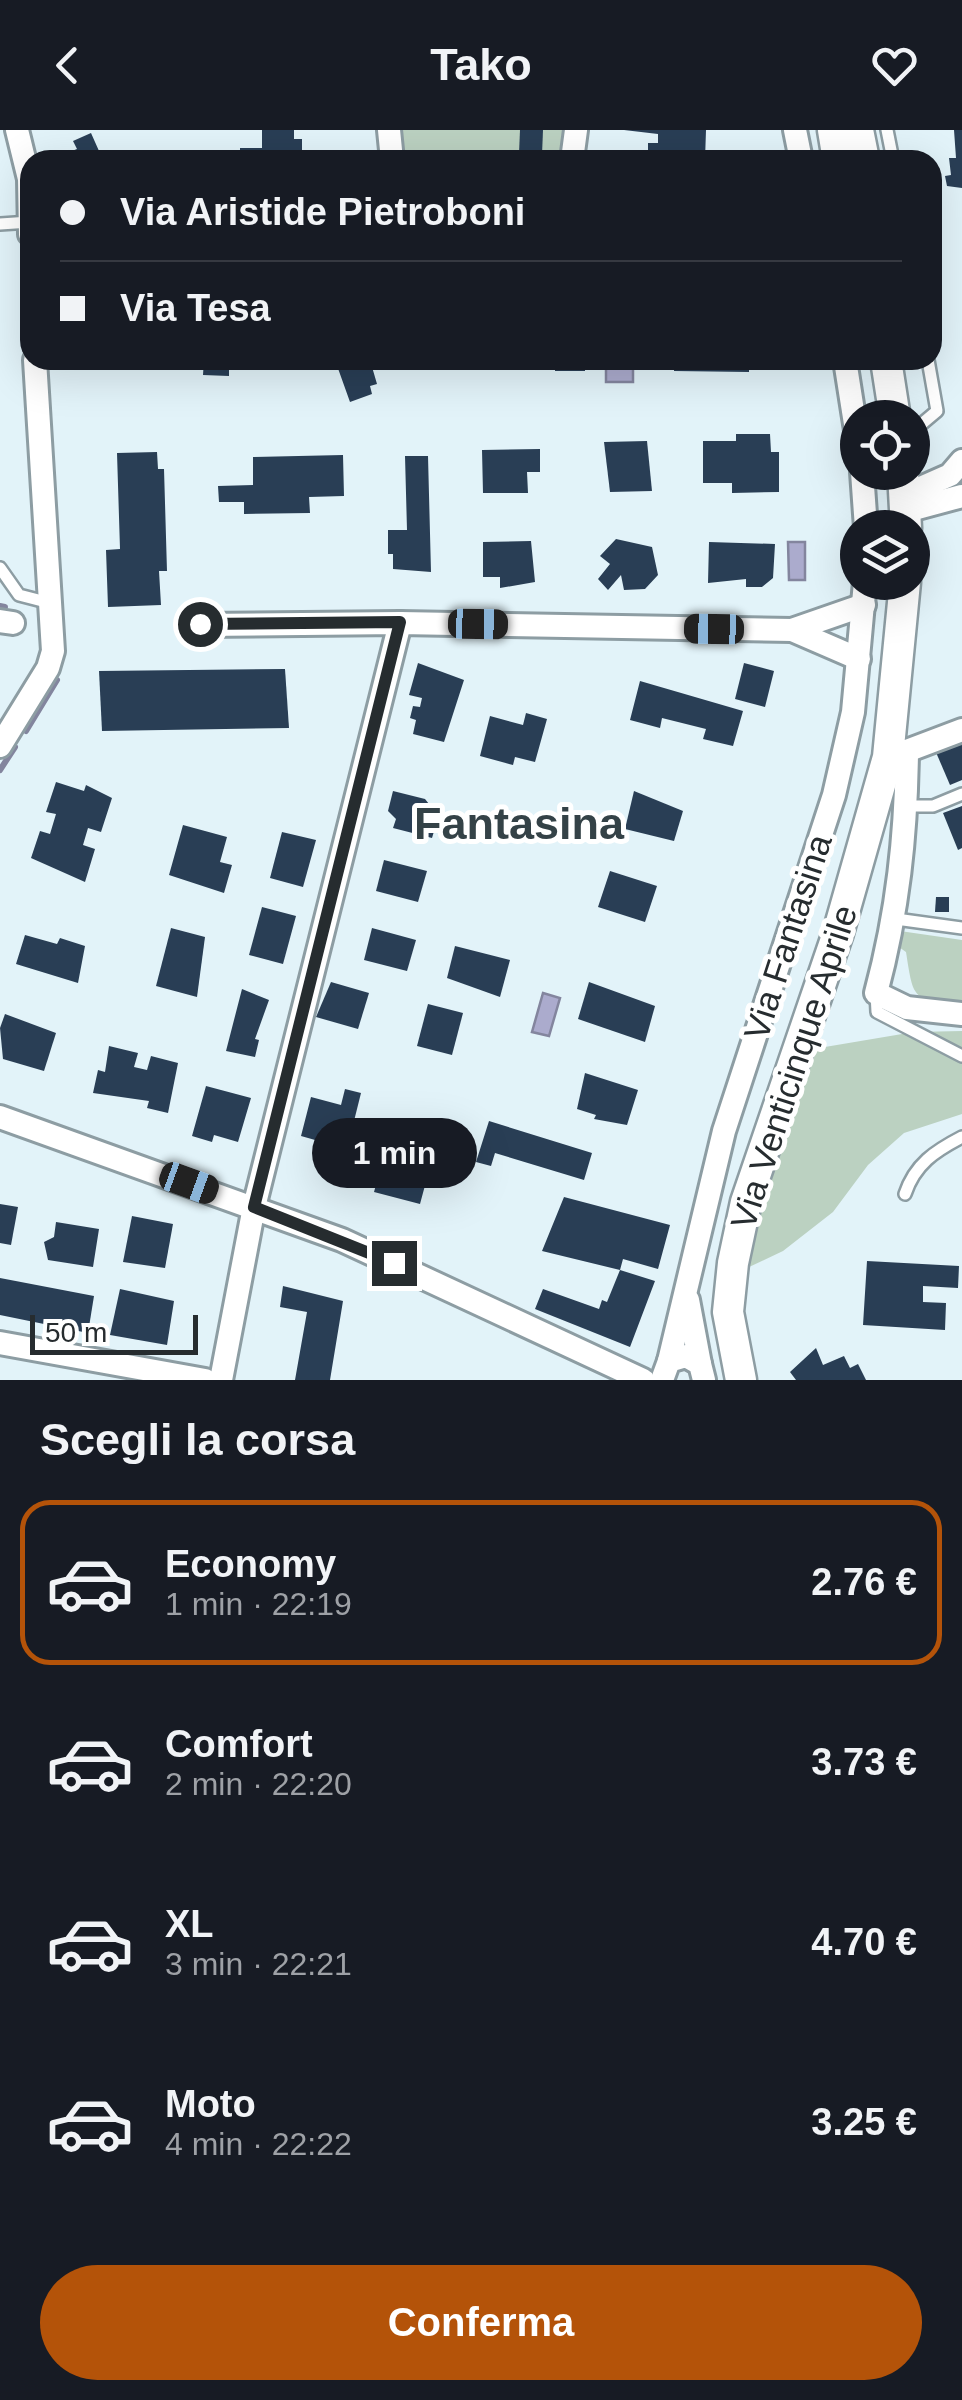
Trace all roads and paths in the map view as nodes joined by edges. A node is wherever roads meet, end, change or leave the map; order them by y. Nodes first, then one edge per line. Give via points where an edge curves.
1 (35, 370) edge
2 (847, 370) edge
3 (887, 370) edge
4 (930, 370) edge
5 (851, 400) edge
6 (892, 400) edge
7 (930, 417) edge
8 (962, 461) edge
9 (962, 496) edge
10 (906, 501) edge
11 (0, 568) edge
12 (852, 600) edge
13 (864, 600) edge
14 (904, 600) edge
15 (50, 603) junction
16 (400, 622) junction
17 (200, 624) dead end
18 (792, 630) junction
19 (860, 659) junction
20 (962, 730) edge
21 (0, 746) edge
22 (898, 754) junction
23 (962, 794) edge
24 (906, 806) junction
25 (896, 918) junction
26 (962, 928) edge
27 (876, 993) junction
28 (962, 1014) edge
29 (962, 1056) edge
30 (0, 1117) edge
31 (962, 1137) edge
32 (905, 1194) dead end
33 (254, 1207) junction
34 (685, 1286) junction
35 (0, 1343) edge
36 (603, 1360) junction
37 (665, 1370) edge
38 (703, 1376) edge
39 (205, 1380) edge
40 (221, 1380) edge
41 (643, 1380) edge
42 (740, 1380) edge

1 - 15 street
2 - 5 street
3 - 6 street
4 - 7 lane via 937,411
8 - 10 street
9 - 10 street
11 - 15 lane via 20,595
12 - 18 street
13 - 19 street, Via Fantasina
14 - 22 street
15 - 21 street via 48,668
16 - 17 street
16 - 18 street
16 - 33 street
18 - 19 street
19 - 34 street, Via Fantasina via 834,795 724,1131
20 - 22 street
22 - 24 street
22 - 42 street, Via Venticinque Aprile via 746,1202 728,1312
23 - 24 lane via 933,806
24 - 25 street
25 - 26 lane
25 - 27 street
27 - 28 street via 907,1008
27 - 29 lane via 877,1012
30 - 33 street
31 - 32 lane via 917,1167
33 - 36 street via 342,1240
33 - 40 street
34 - 37 street, Via Fantasina
34 - 38 street, Via Fantasina
35 - 39 street
36 - 37 street
36 - 41 street
37 - 38 street via 686,1356

